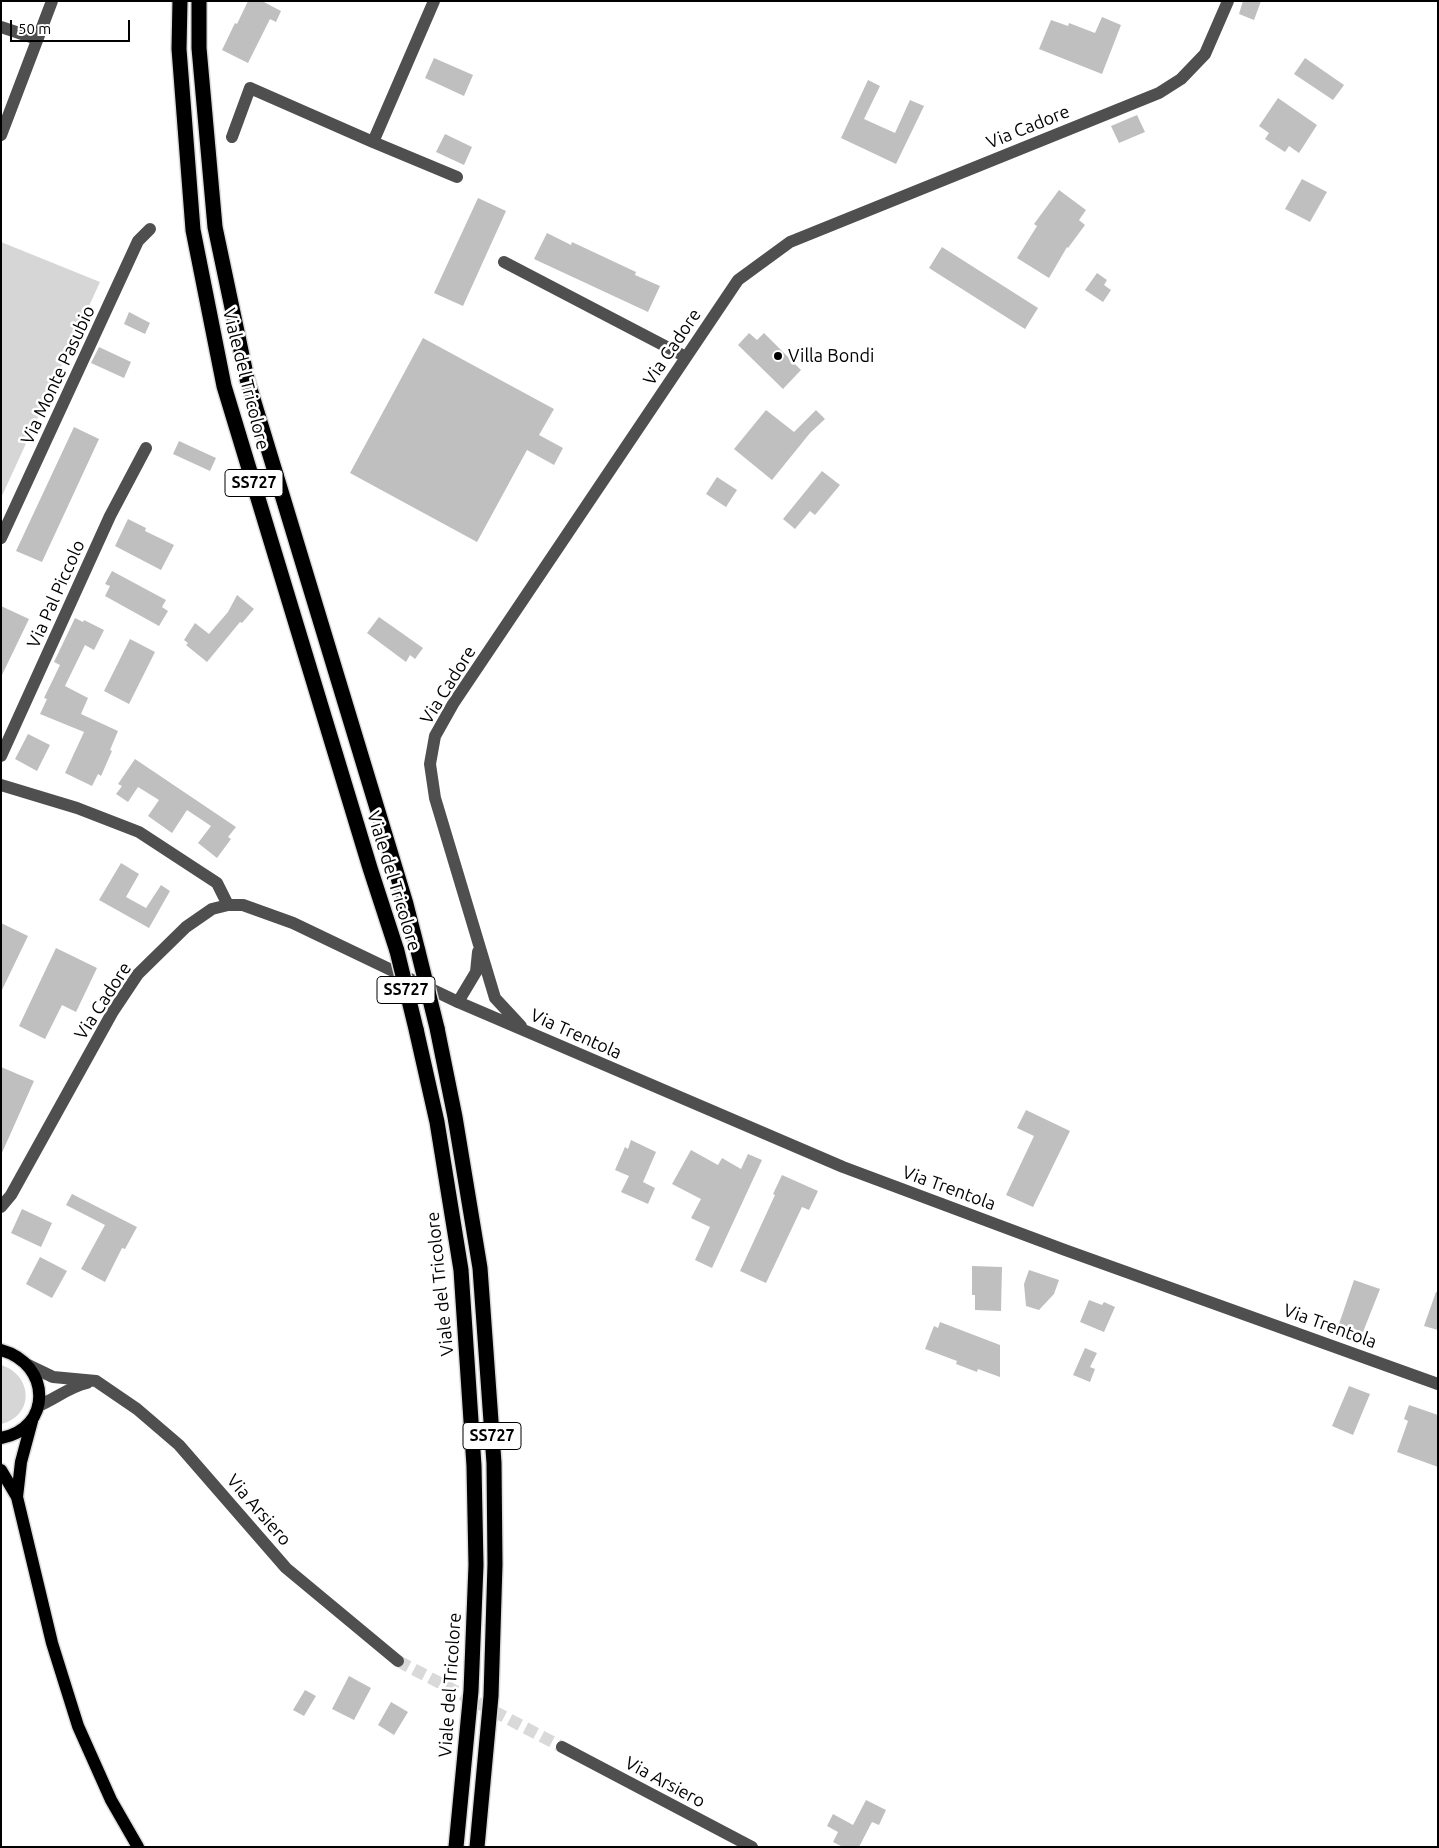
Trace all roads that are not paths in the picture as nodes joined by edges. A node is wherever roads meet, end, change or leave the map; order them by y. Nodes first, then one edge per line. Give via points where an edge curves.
1 (52, 1) edge
2 (180, 1) edge
3 (200, 1) edge
4 (434, 1) edge
5 (1228, 1) edge
6 (1, 27) edge
7 (37, 38) junction
8 (1, 135) edge
9 (232, 137) dead end
10 (373, 142) junction
11 (457, 177) dead end
12 (150, 229) dead end
13 (504, 262) dead end
14 (686, 357) junction
15 (146, 448) dead end
16 (1, 538) edge
17 (1, 756) edge
18 (1, 785) edge
19 (228, 905) junction
20 (479, 946) junction
21 (458, 1002) junction
22 (524, 1029) junction
23 (1, 1206) edge
24 (1, 1343) edge
25 (7, 1352) edge
26 (28, 1365) junction
27 (96, 1380) junction
28 (1438, 1384) edge
29 (35, 1412) junction
30 (1, 1438) edge
31 (1, 1470) edge
32 (18, 1497) junction
33 (398, 1661) tunnel mouth
34 (562, 1747) tunnel mouth
35 (138, 1847) edge
36 (456, 1847) edge
37 (477, 1847) edge
38 (752, 1847) edge

1 - 7 street
2 - 36 highway, Viale del Tricolore / SS727, bridge via 179,49 193,230 224,386 397,951 437,1122 461,1270 474,1466 476,1565 472,1691
3 - 37 highway, Viale del Tricolore / SS727, bridge via 199,48 215,227 247,379 406,904 437,1028 480,1268 494,1463 495,1564 491,1696
4 - 10 street
5 - 14 street, Via Cadore via 1204,54 1181,79 1159,92 790,242 738,280
6 - 7 street
7 - 8 street
9 - 10 street via 250,88
10 - 11 street
12 - 16 street, Via Monte Pasubio via 138,241
13 - 14 street
14 - 20 street, Via Cadore via 453,704 435,736 430,764 435,798
15 - 17 street, Via Pal Piccolo via 110,516
18 - 19 street via 77,808 139,832 217,883
19 - 21 street, Via Cadore via 243,905 293,923
19 - 23 street, Via Cadore via 212,909 186,927 138,974 112,1013 11,1195
20 - 21 street, Via Cadore via 476,972
20 - 22 street, Via Cadore via 495,998
21 - 22 street, Via Trentola
22 - 28 street, Via Trentola via 843,1167
24 - 25 main road
25 - 26 main road
26 - 27 street, Via Arsiero via 53,1376
26 - 29 main road via 38,1385
27 - 29 street via 65,1391
27 - 33 street, Via Arsiero via 179,1445 286,1568
29 - 30 main road via 26,1426
29 - 32 main road via 21,1462
31 - 32 main road
32 - 35 main road via 52,1642 78,1726 111,1800
34 - 38 street, Via Arsiero

